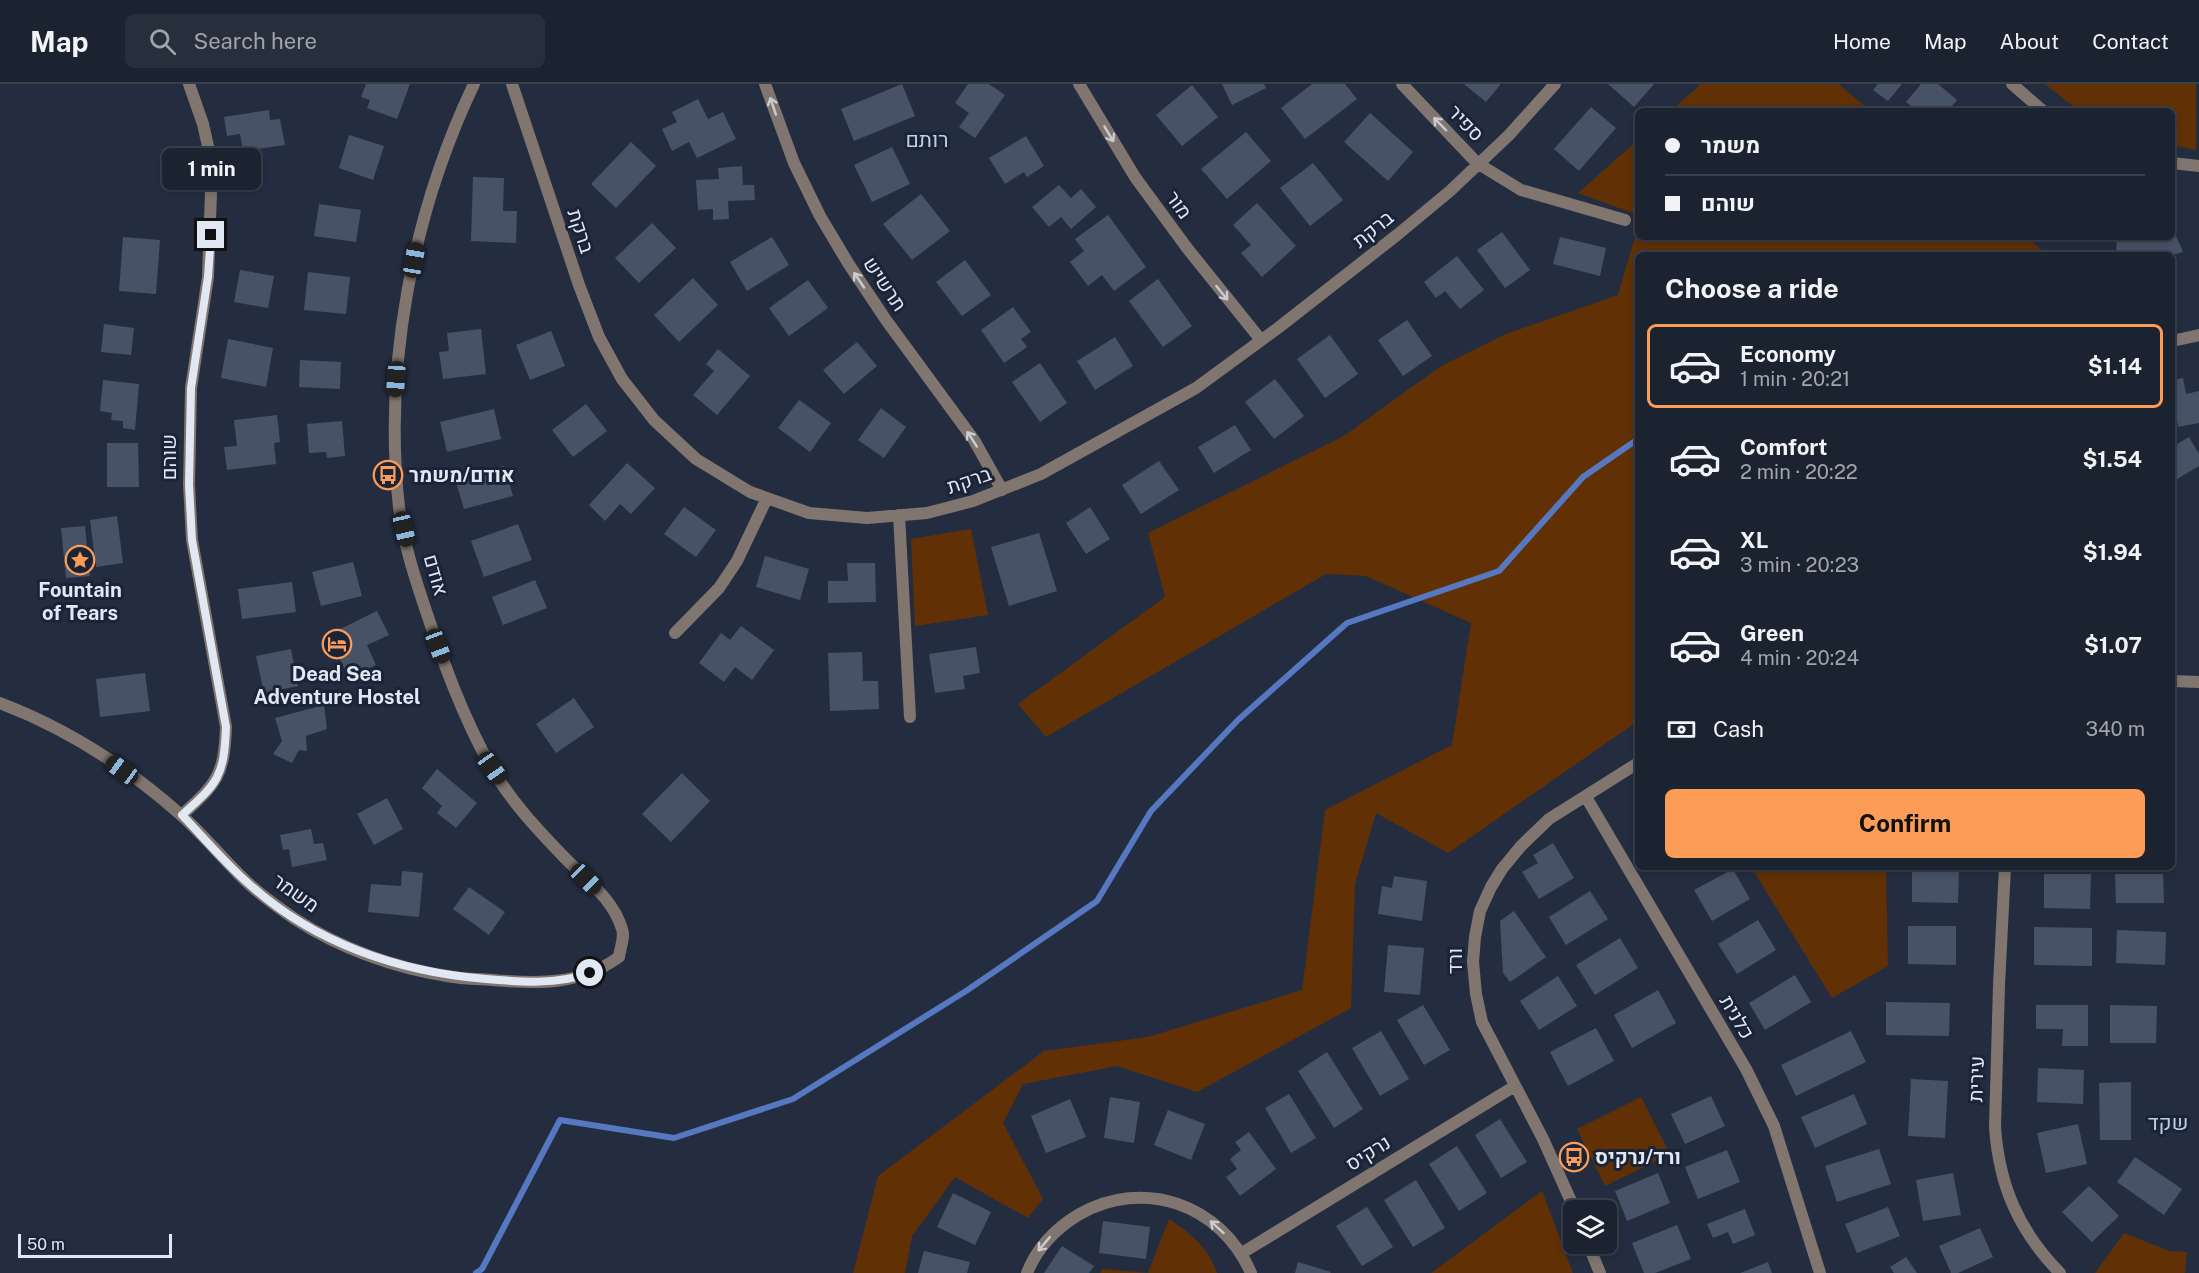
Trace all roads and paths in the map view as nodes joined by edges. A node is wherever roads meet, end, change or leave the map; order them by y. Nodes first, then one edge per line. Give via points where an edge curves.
1 (189, 84) edge
2 (474, 84) edge
3 (512, 84) edge
4 (765, 84) edge
5 (1079, 84) edge
6 (1402, 84) edge
7 (1555, 84) edge
8 (2012, 84) edge
9 (2040, 108) edge
10 (1478, 163) junction
11 (2175, 163) edge
12 (2199, 166) edge
13 (1625, 220) dead end
14 (2199, 335) edge
15 (1261, 340) junction
16 (2175, 340) edge
17 (1002, 490) junction
18 (767, 498) junction
19 (899, 515) junction
20 (675, 633) dead end
21 (2175, 681) edge
22 (2199, 682) edge
23 (0, 703) edge
24 (910, 717) dead end
25 (1635, 765) edge
26 (1586, 797) junction
27 (182, 815) junction
28 (2005, 870) edge
29 (619, 957) joint
30 (1515, 1086) junction
31 (1570, 1200) edge
32 (1242, 1253) junction
33 (1592, 1254) edge
34 (1027, 1273) edge
35 (1251, 1273) edge
36 (1600, 1273) edge
37 (1820, 1273) edge
38 (2060, 1273) edge

1 - 27 street, שוהם via 212,164 208,277 191,388 190,507 192,540 226,727 220,774
2 - 29 street, אודם via 435,179 418,238 398,359 393,419 399,508 413,571 465,717 522,813 615,910 624,932
3 - 18 street, ברקת via 579,285 599,337 622,379 654,420 696,459
17 -> 4 street, תרשיש via 974,440 886,320 831,235 794,163
5 -> 15 street, מור via 1135,177 1186,248
10 -> 6 street, ספיר
7 - 10 street, ברקת
8 - 9 street
10 - 13 street, ספיר via 1521,190
10 - 15 street, ברקת via 1397,235
11 - 12 street
14 - 16 street
15 - 17 street, ברקת via 1196,388 1131,426
17 - 19 street, ברקת via 927,513
18 - 19 street, ברקת via 810,513 867,518
18 - 20 street via 719,588
19 - 24 street
21 - 22 street
23 - 27 street, משמר via 78,740
25 - 26 street, ורד
26 - 30 street, ורד via 1549,819 1521,846 1502,869 1480,911 1473,962 1476,994 1482,1022
26 - 37 street, כלנית via 1751,1078 1774,1126
27 - 29 street, משמר via 249,885 296,920 343,946 400,965 447,976 557,982 602,969
28 - 38 street, עירית via 1996,1150 2006,1190 2022,1225
30 - 31 street, ורד
30 - 32 street, נרקיס
32 -> 34 street via 1214,1223 1178,1203 1137,1197 1096,1204 1060,1225 1034,1257
32 - 35 street
33 - 36 street

